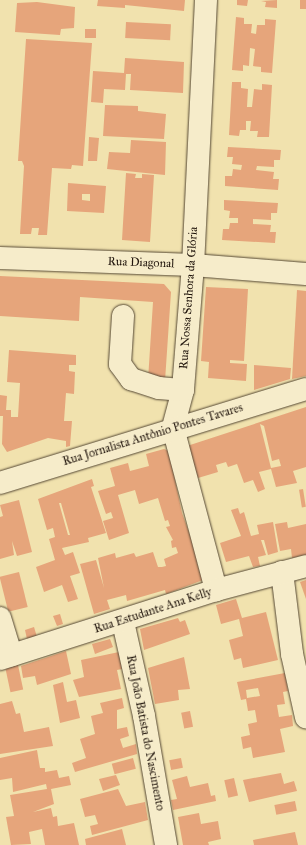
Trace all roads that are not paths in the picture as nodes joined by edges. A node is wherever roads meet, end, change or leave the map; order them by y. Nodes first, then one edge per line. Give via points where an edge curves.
1 (206, 0) edge
2 (0, 258) edge
3 (193, 265) junction
4 (306, 274) edge
5 (123, 316) dead end
6 (306, 389) edge
7 (183, 390) junction
8 (173, 428) junction
9 (0, 483) edge
10 (306, 566) edge
11 (282, 572) junction
12 (216, 590) junction
13 (0, 618) edge
14 (123, 622) junction
15 (6, 657) edge
16 (306, 717) edge
17 (166, 845) edge

1 - 3 street, Rua Nossa Senhora da Glória
2 - 3 street, Rua Diagonal
3 - 4 street, Rua Diagonal
3 - 7 street, Rua Nossa Senhora da Glória
5 - 7 street via 120,364 131,379 159,388
6 - 8 street, Rua Jornalista Antônio Pontes Tavares
7 - 8 street, Rua Nossa Senhora da Glória
8 - 9 street, Rua Jornalista Antônio Pontes Tavares
8 - 12 street, Rua Nossa Senhora da Glória
10 - 11 street, Rua Estudante Ana Kelly
11 - 12 street, Rua Estudante Ana Kelly
11 - 16 street via 292,654
12 - 14 street, Rua Estudante Ana Kelly
13 - 15 street
14 - 15 street, Rua Estudante Ana Kelly
14 - 17 street, Rua João Batista do Nascimento via 144,716

